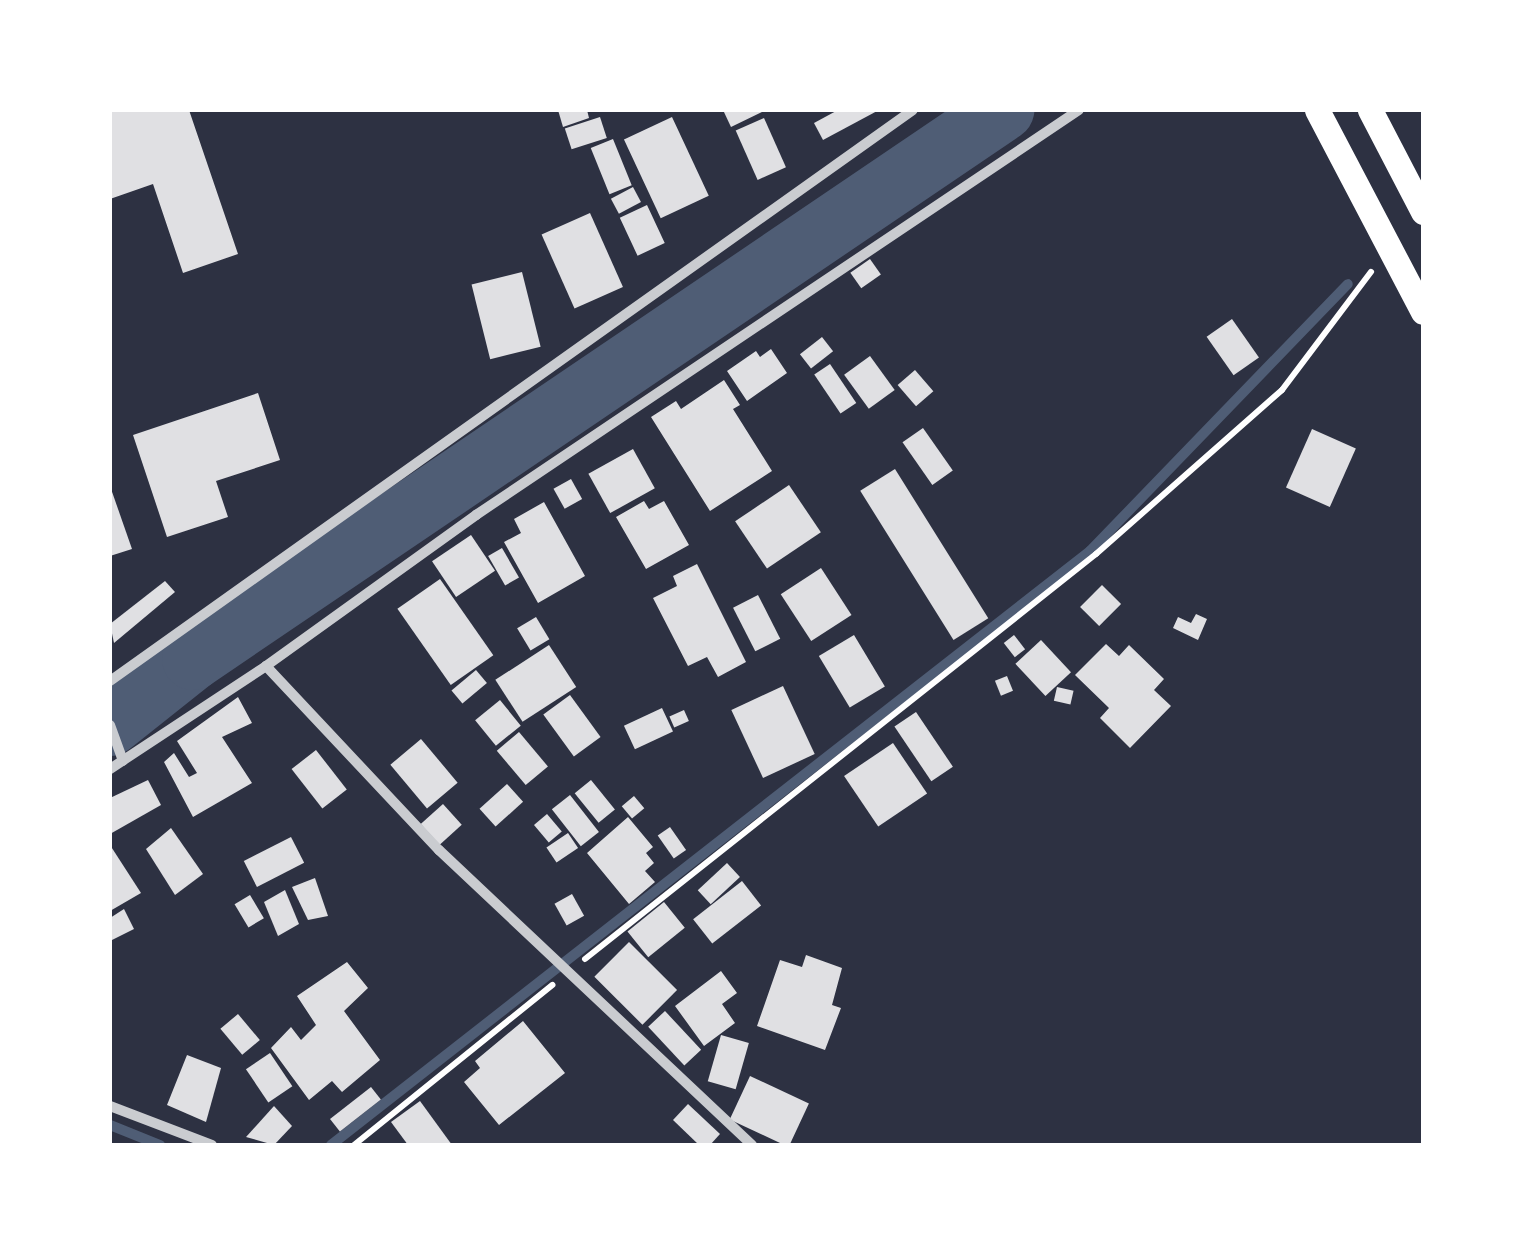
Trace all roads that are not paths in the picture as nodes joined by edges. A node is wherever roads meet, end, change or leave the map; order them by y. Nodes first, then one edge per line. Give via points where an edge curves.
1 (912, 110) edge
2 (1078, 110) edge
3 (1318, 110) edge
4 (1370, 110) edge
5 (1423, 212) edge
6 (1423, 312) edge
7 (266, 666) junction
8 (110, 682) edge
9 (110, 725) edge
10 (122, 759) junction
11 (110, 769) edge
12 (110, 1106) edge
13 (212, 1145) edge
14 (752, 1145) edge

1 - 8 street
2 - 7 street via 492,504
3 - 6 main road
4 - 5 main road
7 - 10 street
7 - 14 street via 439,850
9 - 10 street
10 - 11 street
12 - 13 street

